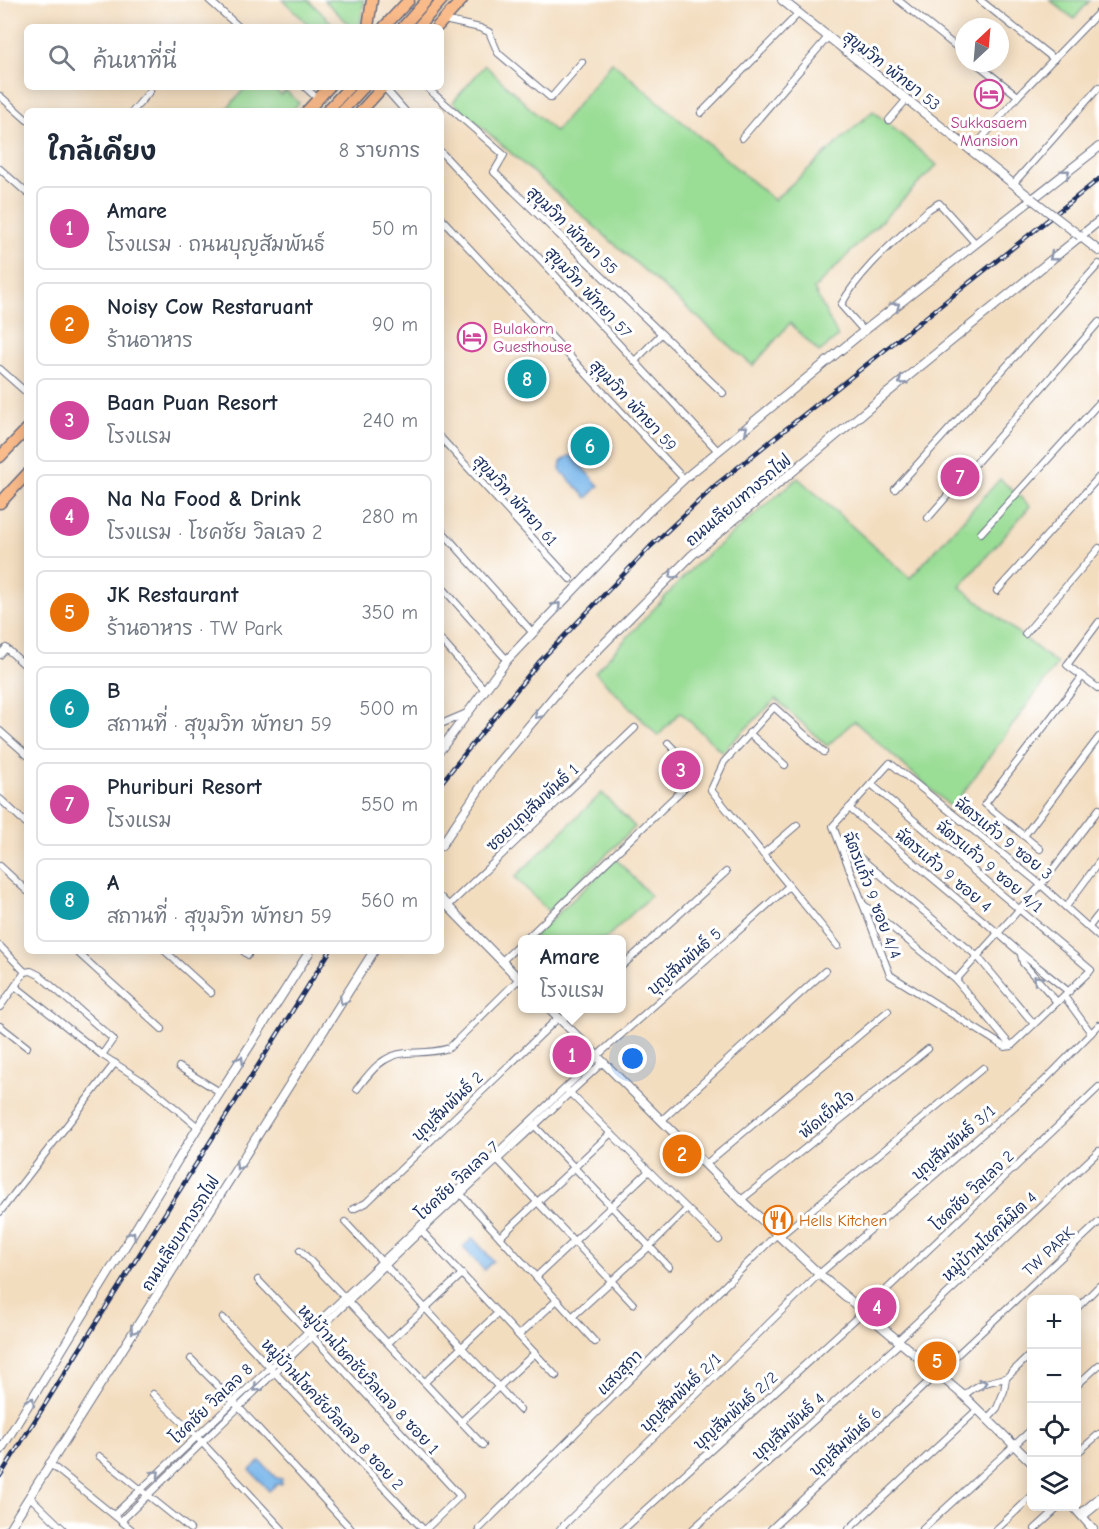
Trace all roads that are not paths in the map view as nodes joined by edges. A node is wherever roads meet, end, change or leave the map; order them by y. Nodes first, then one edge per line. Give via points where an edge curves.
1 (209, 0) edge
2 (372, 0) edge
3 (409, 0) edge
4 (427, 0) edge
5 (442, 0) edge
6 (455, 0) edge
7 (462, 0) edge
8 (782, 0) edge
9 (898, 0) edge
10 (980, 0) edge
11 (799, 13) junction
12 (1098, 15) edge
13 (443, 21) edge
14 (236, 24) edge
15 (368, 24) edge
16 (387, 24) edge
17 (406, 24) edge
18 (421, 24) edge
19 (828, 37) junction
20 (955, 46) edge
21 (1054, 59) junction
22 (582, 62) dead end
23 (987, 72) edge
24 (1099, 87) edge
25 (308, 90) edge
26 (326, 90) edge
27 (346, 90) edge
28 (360, 90) edge
29 (380, 90) edge
30 (386, 90) edge
31 (429, 90) edge
32 (150, 92) dead end
33 (0, 96) edge
34 (1018, 96) junction
35 (318, 99) junction
36 (907, 99) junction
37 (136, 108) edge
38 (310, 108) edge
39 (330, 108) edge
40 (345, 108) edge
41 (364, 108) edge
42 (402, 108) edge
43 (701, 113) dead end
44 (24, 117) edge
45 (889, 120) dead end
46 (742, 138) dead end
47 (1099, 147) edge
48 (972, 150) junction
49 (444, 155) edge
50 (0, 169) edge
51 (1014, 183) junction
52 (24, 190) edge
53 (1032, 199) junction
54 (444, 221) edge
55 (1099, 221) edge
56 (1080, 236) junction
57 (976, 244) junction
58 (1099, 252) edge
59 (1099, 264) edge
60 (1099, 322) edge
61 (864, 331) junction
62 (661, 334) junction
63 (635, 361) junction
64 (0, 369) edge
65 (24, 390) edge
66 (723, 393) dead end
67 (1099, 403) edge
68 (24, 432) edge
69 (444, 441) edge
70 (717, 450) junction
71 (0, 457) edge
72 (24, 477) edge
73 (1099, 477) edge
74 (684, 479) junction
75 (895, 489) dead end
76 (0, 504) edge
77 (928, 518) dead end
78 (444, 533) edge
79 (981, 533) dead end
80 (1099, 548) edge
81 (570, 579) dead end
82 (444, 589) edge
83 (997, 591) dead end
84 (1099, 622) edge
85 (532, 632) junction
86 (1025, 634) dead end
87 (444, 643) edge
88 (0, 655) edge
89 (507, 660) junction
90 (24, 664) edge
91 (1082, 676) junction
92 (484, 689) junction
93 (1099, 689) edge
94 (467, 713) junction
95 (444, 723) edge
96 (635, 728) dead end
97 (0, 731) edge
98 (749, 733) junction
99 (1099, 737) edge
100 (668, 743) dead end
101 (444, 745) edge
102 (24, 752) edge
103 (824, 752) dead end
104 (785, 765) dead end
105 (871, 784) junction
106 (0, 799) edge
107 (849, 808) junction
108 (1099, 808) edge
109 (24, 821) edge
110 (797, 825) dead end
111 (1024, 836) junction
112 (836, 838) junction
113 (444, 842) edge
114 (1040, 849) dead end
115 (763, 854) junction
116 (1099, 862) edge
117 (0, 866) edge
118 (726, 872) dead end
119 (1041, 885) junction
120 (789, 886) junction
121 (24, 888) edge
122 (444, 902) edge
123 (863, 903) junction
124 (448, 906) junction
125 (1066, 907) junction
126 (1020, 909) junction
127 (1099, 914) edge
128 (1089, 927) junction
129 (998, 933) junction
130 (530, 935) edge
131 (1099, 937) edge
132 (0, 946) edge
133 (518, 946) edge
134 (838, 946) dead end
135 (79, 954) edge
136 (168, 954) edge
137 (308, 954) edge
138 (372, 954) edge
139 (1021, 955) junction
140 (978, 957) junction
141 (502, 961) junction
142 (626, 962) edge
143 (825, 971) dead end
144 (25, 972) junction
145 (518, 978) edge
146 (956, 980) junction
147 (518, 984) edge
148 (15, 986) junction
149 (211, 993) dead end
150 (1066, 994) junction
151 (1057, 1002) junction
152 (0, 1007) edge
153 (888, 1011) dead end
154 (554, 1013) edge
155 (568, 1013) edge
156 (560, 1019) junction
157 (1034, 1024) junction
158 (0, 1026) edge
159 (1099, 1026) edge
160 (162, 1029) dead end
161 (1091, 1033) junction
162 (1011, 1046) junction
163 (27, 1047) dead end
164 (928, 1049) dead end
165 (102, 1055) junction
166 (599, 1058) junction
167 (115, 1063) junction
168 (179, 1067) dead end
169 (983, 1068) dead end
170 (1099, 1087) edge
171 (566, 1088) junction
172 (357, 1089) dead end
173 (220, 1092) junction
174 (571, 1094) junction
175 (662, 1120) junction
176 (533, 1124) junction
177 (198, 1127) junction
178 (611, 1133) junction
179 (1099, 1150) edge
180 (496, 1158) junction
181 (706, 1164) junction
182 (575, 1168) junction
183 (649, 1171) junction
184 (459, 1192) junction
185 (741, 1200) junction
186 (537, 1202) junction
187 (612, 1207) junction
188 (353, 1209) dead end
189 (687, 1209) junction
190 (0, 1212) edge
191 (345, 1222) dead end
192 (1099, 1222) edge
193 (420, 1228) junction
194 (778, 1235) junction
195 (500, 1237) junction
196 (719, 1240) dead end
197 (574, 1242) junction
198 (650, 1246) junction
199 (300, 1250) dead end
200 (383, 1264) junction
201 (669, 1267) dead end
202 (462, 1274) junction
203 (819, 1274) junction
204 (536, 1278) junction
205 (258, 1280) dead end
206 (611, 1281) junction
207 (1099, 1287) edge
208 (347, 1298) junction
209 (556, 1300) junction
210 (633, 1304) dead end
211 (1081, 1305) edge
212 (425, 1309) junction
213 (863, 1312) junction
214 (498, 1313) junction
215 (328, 1315) joint
216 (572, 1317) junction
217 (223, 1318) dead end
218 (309, 1333) junction
219 (519, 1335) junction
220 (595, 1342) dead end
221 (898, 1342) junction
222 (388, 1343) junction
223 (462, 1348) junction
224 (535, 1353) junction
225 (1027, 1358) edge
226 (191, 1359) dead end
227 (1099, 1365) edge
228 (272, 1369) junction
229 (938, 1374) junction
230 (556, 1376) dead end
231 (1006, 1378) junction
232 (425, 1382) junction
233 (1081, 1382) edge
234 (499, 1387) junction
235 (153, 1394) dead end
236 (964, 1396) junction
237 (232, 1401) junction
238 (238, 1407) junction
239 (978, 1409) junction
240 (520, 1410) dead end
241 (988, 1418) junction
242 (461, 1422) junction
243 (1027, 1433) edge
244 (1099, 1434) edge
245 (196, 1436) junction
246 (202, 1442) junction
247 (483, 1445) dead end
248 (1014, 1445) junction
249 (1081, 1450) edge
250 (0, 1451) edge
251 (99, 1456) dead end
252 (1027, 1458) edge
253 (49, 1464) junction
254 (140, 1489) junction
255 (147, 1495) junction
256 (29, 1496) junction
257 (1099, 1497) edge
258 (1027, 1501) edge
259 (1099, 1504) edge
260 (1055, 1511) edge
261 (114, 1515) junction
262 (121, 1521) junction
263 (1085, 1522) edge
264 (9, 1529) edge
265 (63, 1529) edge
266 (131, 1529) edge
267 (190, 1529) edge
268 (282, 1529) edge
269 (351, 1529) edge
270 (424, 1529) edge
271 (479, 1529) edge
272 (560, 1529) edge
273 (624, 1529) edge
274 (693, 1529) edge
275 (771, 1529) edge
276 (849, 1529) edge
277 (923, 1529) edge
278 (997, 1529) edge
279 (1035, 1529) edge

1 - 14 street
2 - 15 highway
3 - 16 highway
4 - 17 highway
5 - 18 highway
6 - 13 highway
7 - 13 highway
8 - 11 street, สุขุมวิท พัทยา 53
9 - 20 street
10 - 21 street
11 - 19 street, สุขุมวิท พัทยา 53
11 - 43 street
12 - 21 street
13 - 22 street via 489,32 498,53 551,98
19 - 36 street, สุขุมวิท พัทยา 53
19 - 46 street
21 - 34 street
23 - 34 street
24 - 51 street
25 - 35 street
26 - 35 highway
27 - 39 highway
28 - 40 highway
29 - 41 highway
30 - 42 street
31 - 62 street, สุขุมวิท พัทยา 55 via 504,155 494,172
32 - 37 street
33 - 44 street
34 - 48 street
35 - 38 highway
36 - 45 street
36 - 48 street, สุขุมวิท พัทยา 53
53 -> 47 street
48 - 51 street, สุขุมวิท พัทยา 53
49 - 63 street, สุขุมวิท พัทยา 57
50 - 52 street
51 - 53 street, สุขุมวิท พัทยา 53
53 - 56 street, สุขุมวิท พัทยา 53, bridge
53 - 57 street
54 - 74 street, สุขุมวิท พัทยา 59
55 - 56 street, ถนนเลียบทางรถไฟ
56 - 58 street, สุขุมวิท พัทยา 53
56 -> 113 street, ถนนเลียบทางรถไฟ via 692,555 565,682 493,769
61 -> 57 street
57 - 61 street via 939,203 928,209 850,288 841,304
59 - 75 street
60 - 77 street
70 -> 61 street
62 - 63 street
62 - 66 street, สุขุมวิท พัทยา 55
63 - 70 street, สุขุมวิท พัทยา 57
64 - 65 street
67 - 79 street
68 - 71 highway
69 - 81 street, สุขุมวิท พัทยา 61
70 - 74 street
72 - 76 highway
73 - 83 street
85 -> 74 street
78 - 85 street
80 - 86 street
82 - 89 street
84 - 91 street via 1067,665
85 - 89 street
87 - 92 street
88 - 90 street via 6,648
89 - 92 street
91 - 93 street
91 - 111 street via 985,804
92 - 94 street
94 - 95 street
94 - 101 street
96 - 124 street, ซอยบุญสัมพันธ์ 1
97 - 102 street
98 - 103 street via 774,707
98 - 104 street
98 - 115 street via 724,762 711,790
99 - 111 street
100 - 130 street via 695,774
105 - 107 street
105 - 119 street, ฉัตรแก้ว 9 ซอย 3 via 890,763
105 - 126 street, ฉัตรแก้ว 9 ซอย 4/1
106 - 109 street
107 - 112 street, ฉัตรแก้ว 9 ซอย 4/4 via 833,826
107 - 129 street, ฉัตรแก้ว 9 ซอย 4
108 - 119 street
110 - 115 street
111 - 114 street
112 - 123 street, ฉัตรแก้ว 9 ซอย 4/4
112 - 140 street
115 - 120 street
116 - 125 street
117 - 121 street
118 - 142 street
119 - 125 street, ฉัตรแก้ว 9 ซอย 3
119 - 126 street
120 - 134 street
120 - 166 street, บุญสัมพันธ์ 5
122 - 124 street
123 - 146 street
123 - 162 street, ฉัตรแก้ว 9 ซอย 4/4 via 890,975 1005,1047
124 - 141 street
125 - 128 street, ฉัตรแก้ว 9 ซอย 3
126 - 129 street
126 - 150 street, ฉัตรแก้ว 9 ซอย 4/1 via 1091,970
127 - 128 street
128 - 131 street, ฉัตรแก้ว 9 ซอย 3
129 - 139 street, ฉัตรแก้ว 9 ซอย 4
129 - 140 street
132 - 144 street
133 - 141 street
135 - 160 street
136 - 149 street
173 -> 137 street
138 -> 253 street, ถนนเลียบทางรถไฟ
139 - 150 street, ฉัตรแก้ว 9 ซอย 4
151 -> 139 street, ฉัตรแก้ว 9 ซอย 4 via 1023,963
140 - 146 street
140 - 157 street
141 - 145 street
143 - 175 street
144 - 148 street
144 - 165 street via 39,975 113,1039
146 - 162 street
147 - 172 street via 449,1048 388,1057 373,1068
148 - 152 street
148 - 165 street
150 - 151 street
150 - 161 street, ฉัตรแก้ว 9 ซอย 4
151 - 157 street
153 - 181 street
154 - 156 street
155 - 156 street, บุญสัมพันธ์ 2
156 - 166 street
156 - 188 street, บุญสัมพันธ์ 2 via 366,1203
157 - 162 street
158 - 163 street
159 - 161 street, บุญสัมพันธ์ 3/1
161 - 203 street, บุญสัมพันธ์ 3/1 via 1043,1082
164 - 185 street, พัดเย็นใจ
165 - 167 street
166 - 171 street, โชคชัย วิลเลจ 7
166 - 174 street, โชคชัย วิลเลจ 7
166 - 175 street
167 - 177 street
167 - 190 street
168 - 173 street
169 - 194 street, แสงสุภา
170 - 213 street, โชคชัย วิลเลจ 2
171 - 174 street
171 - 176 street, โชคชัย วิลเลจ 7
173 - 177 street
174 - 176 street, โชคชัย วิลเลจ 7
174 - 178 street
175 - 181 street
176 - 180 street, โชคชัย วิลเลจ 7
176 - 182 street
250 -> 177 street
178 - 182 street
178 - 183 street
179 - 221 street, หมู่บ้านโชคนิมิต 4
180 - 184 street, โชคชัย วิลเลจ 7
180 - 186 street
181 - 185 street
182 - 186 street
182 - 187 street
183 - 187 street
183 - 189 street
184 - 193 street, โชคชัย วิลเลจ 7
184 - 195 street
185 - 194 street
186 - 195 street
186 - 197 street
187 - 197 street
187 - 198 street
189 - 196 street
189 - 198 street
191 - 200 street
192 - 229 street, TW PARK
193 - 200 street, โชคชัย วิลเลจ 7
193 - 202 street
194 - 203 street
194 - 271 street, แสงสุภา
195 - 204 street
197 - 204 street
197 - 206 street
198 - 201 street
198 - 206 street
199 - 208 street
200 - 208 street, โชคชัย วิลเลจ 7
200 - 212 street
202 - 212 street
202 - 214 street
203 - 213 street
203 - 272 street, บุญสัมพันธ์ 2/1
204 - 209 street
205 - 218 street, หมู่บ้านโชคชัยวิลเลจ 8 ซอย 1
206 - 210 street
206 - 216 street
207 - 211 street
208 - 215 street, โชคชัย วิลเลจ 7
208 - 222 street
209 - 216 street
209 - 219 street
212 - 222 street
212 - 223 street
213 - 221 street
213 - 273 street, บุญสัมพันธ์ 2/2
214 - 219 street
214 - 223 street
215 - 218 street, โชคชัย วิลเลจ 8
216 - 220 street
217 - 228 street, หมู่บ้านโชคชัยวิลเลจ 8 ซอย 2
218 - 228 street, โชคชัย วิลเลจ 8
218 - 270 street, หมู่บ้านโชคชัยวิลเลจ 8 ซอย 1 via 460,1496
219 - 224 street
221 - 229 street
221 - 274 street, บุญสัมพันธ์ 4
222 - 232 street
223 - 232 street
223 - 234 street
224 - 230 street
224 - 234 street
225 - 231 street
226 - 237 street
227 - 233 street
228 - 237 street, โชคชัย วิลเลจ 8
228 -> 238 street, โชคชัย วิลเลจ 8
228 - 270 street, หมู่บ้านโชคชัยวิลเลจ 8 ซอย 2
229 - 236 street
229 - 275 street, บุญสัมพันธ์ 6
236 -> 231 street via 974,1386
231 - 241 street via 997,1408
232 - 242 street
234 - 240 street
234 - 242 street
235 - 245 street
236 - 239 street
237 - 238 street
237 - 245 street, โชคชัย วิลเลจ 8
238 - 246 street, โชคชัย วิลเลจ 8
238 - 269 street
239 - 241 street
239 - 276 street
241 - 248 street
242 - 247 street
243 - 248 street
244 - 249 street
245 - 246 street
254 -> 245 street, โชคชัย วิลเลจ 8
246 - 255 street, โชคชัย วิลเลจ 8
246 - 268 street
248 - 252 street
248 - 277 street
251 - 254 street
253 - 256 street, ถนนเลียบทางรถไฟ
253 - 261 street
254 - 255 street
254 - 261 street, โชคชัย วิลเลจ 8
255 - 262 street, โชคชัย วิลเลจ 8
255 - 267 street
256 - 264 street, ถนนเลียบทางรถไฟ
256 - 265 street
257 - 263 street
258 - 278 street
259 - 263 street
260 - 279 street
261 - 262 street
262 - 266 street

